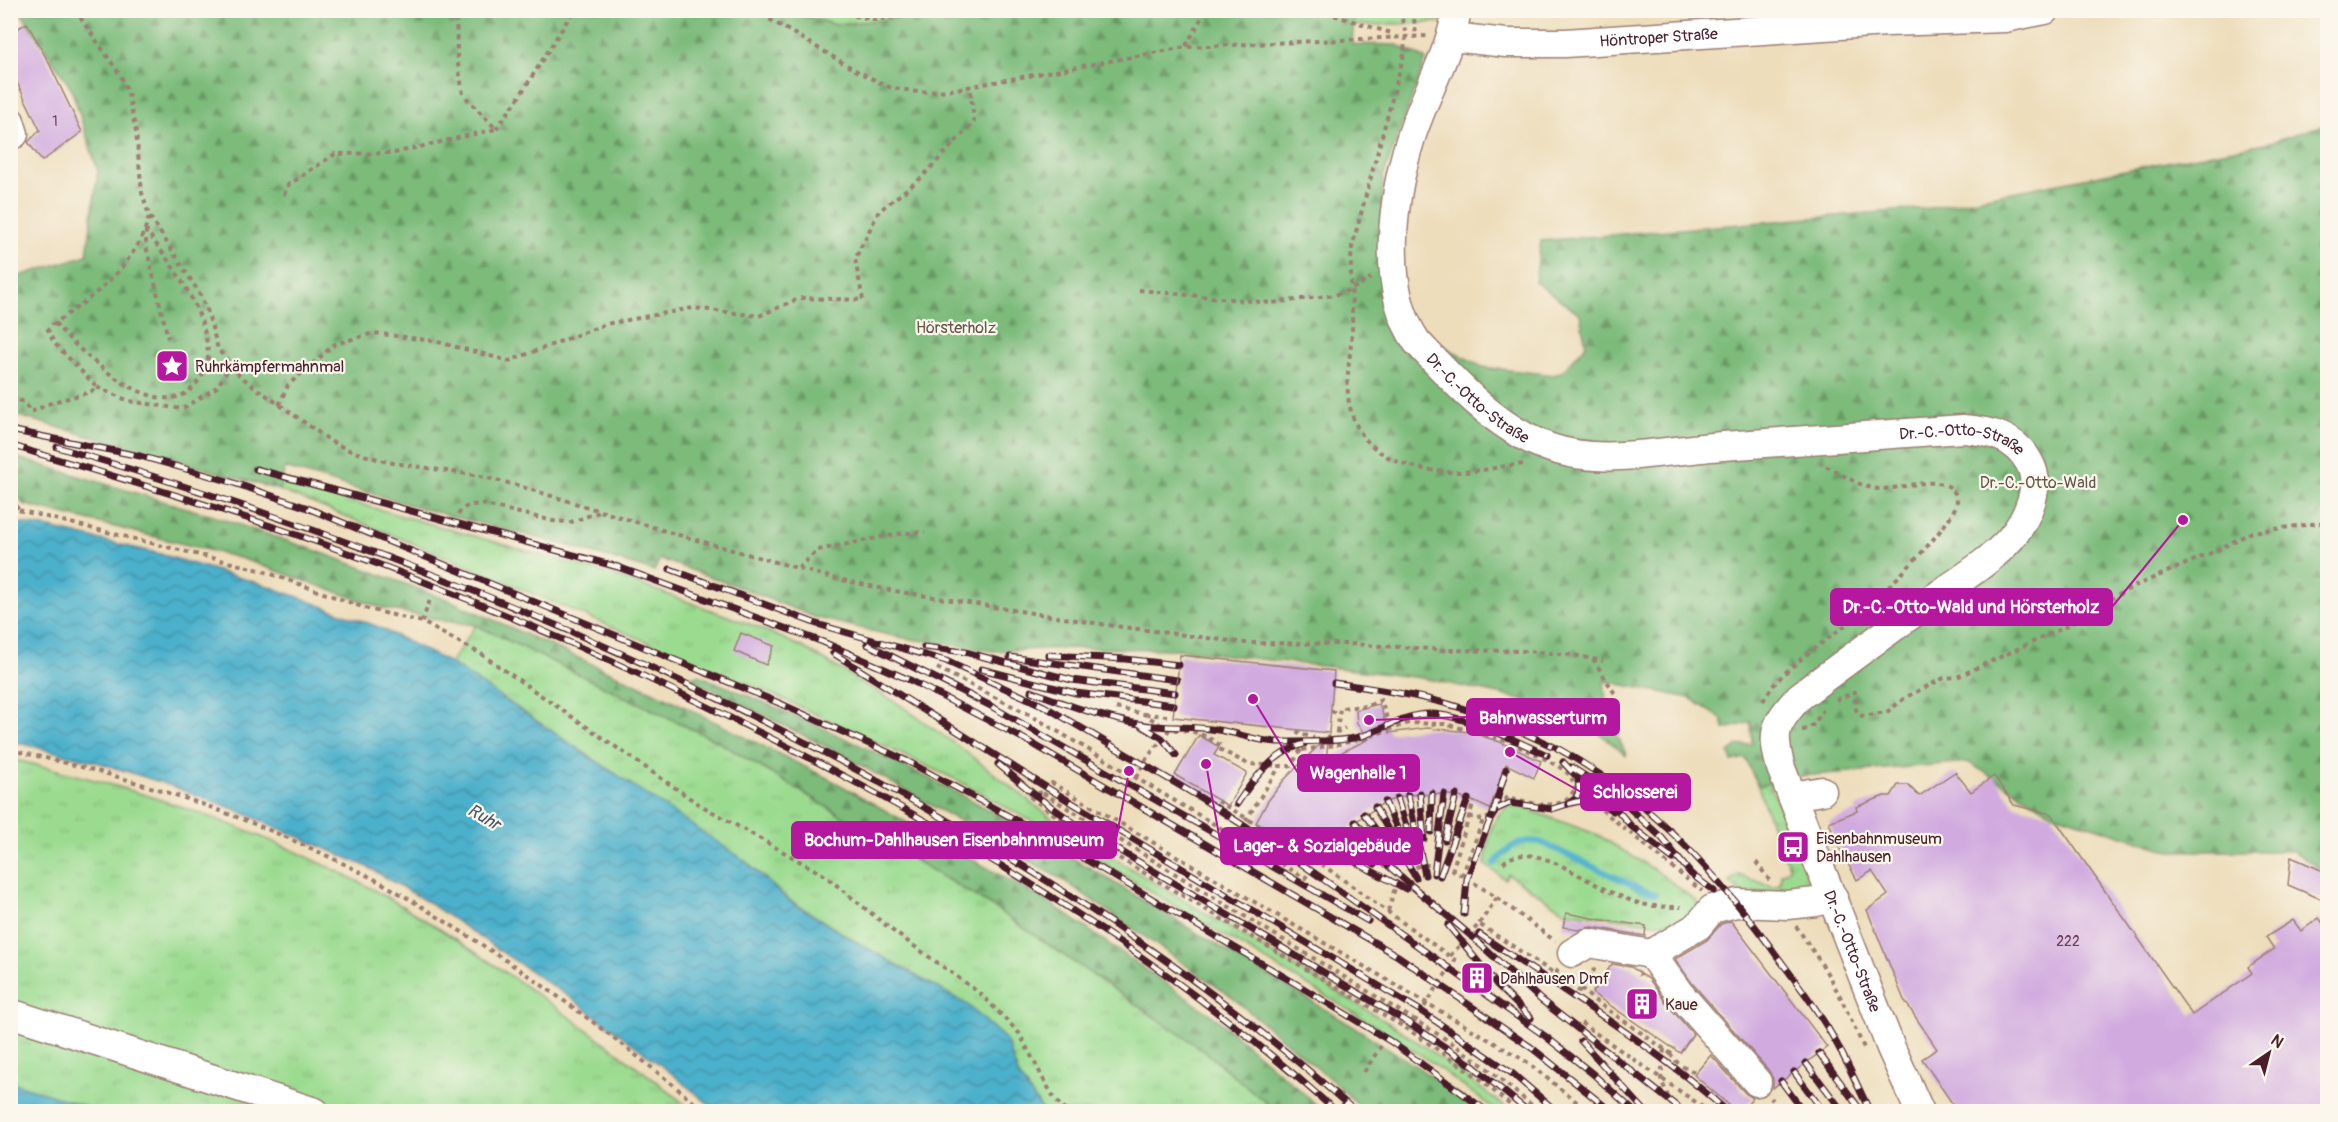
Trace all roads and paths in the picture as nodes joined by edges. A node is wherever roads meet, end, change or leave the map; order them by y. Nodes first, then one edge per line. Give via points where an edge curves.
1 (75, 10) edge
2 (456, 10) edge
3 (579, 10) edge
4 (754, 10) edge
5 (828, 10) edge
6 (949, 10) edge
7 (1206, 10) edge
8 (1317, 10) edge
9 (1400, 10) edge
10 (1413, 10) edge
11 (2045, 10) edge
12 (1455, 24) edge
13 (1416, 35) dead end
14 (1186, 47) junction
15 (970, 86) junction
16 (496, 129) junction
17 (284, 195) dead end
18 (149, 215) junction
19 (146, 230) junction
20 (1139, 290) dead end
21 (1350, 290) junction
22 (55, 323) junction
23 (168, 338) dead end
24 (231, 365) junction
25 (97, 387) junction
26 (279, 405) junction
27 (10, 412) edge
28 (1533, 463) dead end
29 (1811, 463) dead end
30 (10, 498) edge
31 (10, 508) edge
32 (18, 509) junction
33 (599, 511) junction
34 (458, 515) dead end
35 (2328, 522) edge
36 (925, 532) dead end
37 (798, 569) junction
38 (431, 597) dead end
39 (422, 622) junction
40 (1593, 659) junction
41 (1603, 661) dead end
42 (937, 668) dead end
43 (1768, 692) dead end
44 (1617, 697) dead end
45 (1116, 708) dead end
46 (1331, 711) dead end
47 (1144, 714) junction
48 (1339, 714) junction
49 (1167, 716) dead end
50 (1346, 728) dead end
51 (1390, 728) junction
52 (1169, 730) junction
53 (1299, 730) dead end
54 (1337, 732) junction
55 (1775, 734) junction
56 (1314, 738) junction
57 (1335, 745) junction
58 (10, 750) edge
59 (1301, 751) junction
60 (1280, 766) junction
61 (1136, 777) junction
62 (1575, 788) junction
63 (1042, 792) junction
64 (1808, 793) junction
65 (1218, 801) dead end
66 (1474, 801) dead end
67 (1469, 816) junction
68 (1248, 820) junction
69 (1483, 820) junction
70 (1823, 825) dead end
71 (1236, 836) junction
72 (1317, 861) junction
73 (1503, 863) dead end
74 (1452, 871) junction
75 (1461, 876) junction
76 (1688, 880) dead end
77 (1833, 897) junction
78 (1787, 905) junction
79 (1684, 908) dead end
80 (1388, 911) junction
81 (1479, 924) junction
82 (1651, 954) junction
83 (1450, 956) junction
84 (1563, 964) junction
85 (1590, 975) dead end
86 (1581, 988) junction
87 (1427, 1002) junction
88 (10, 1012) edge
89 (1415, 1020) junction
90 (1581, 1023) dead end
91 (1408, 1030) junction
92 (1382, 1046) dead end
93 (1674, 1047) dead end
94 (1664, 1048) junction
95 (1864, 1049) dead end
96 (1670, 1053) junction
97 (1364, 1072) dead end
98 (1697, 1072) dead end
99 (1661, 1079) junction
100 (1757, 1082) dead end
101 (1777, 1106) dead end
102 (315, 1112) edge
103 (705, 1112) edge
104 (1067, 1112) edge
105 (1518, 1112) edge
106 (1540, 1112) edge
107 (1589, 1112) edge
108 (1674, 1112) edge
109 (1710, 1112) edge
110 (1780, 1112) edge
111 (1920, 1112) edge

1 - 18 path via 121,75 129,93 142,193
2 - 16 path via 463,94
3 - 16 path via 572,13
4 - 15 path via 889,87 932,92
5 - 6 path via 874,20
7 - 14 path
8 - 14 path via 1398,36
9 - 21 path via 1406,35 1403,58 1352,248
10 - 13 path
11 - 12 street, Höntroper Straße via 2005,18 1565,43 1506,43
12 - 55 street, Dr.-C.-Otto-Straße via 1409,143 1398,195 1392,265 1396,297 1412,335 1494,416 1539,444 1607,457 1979,430 2018,445 2032,467 2034,488 2024,519 2011,538 1981,565 1799,697 1777,724
14 - 15 path
15 - 26 path via 974,122 920,179 879,211 855,259 864,300 800,298 759,316 693,308 606,324 509,362 434,340 374,333 335,344 288,385
16 - 17 path via 394,153 335,154 288,184
18 - 19 path
18 - 24 path via 198,291 218,349
19 - 22 path via 114,277
19 - 22 path via 174,269 204,331 207,366 193,388 170,399 121,382 88,358
19 - 23 path via 146,246
20 - 21 path via 1271,303
21 - 28 path via 1350,410 1372,448 1399,462 1445,471
22 - 25 path via 48,330 54,343
24 - 25 path via 217,387 182,409 129,401
24 - 26 path
25 - 27 path via 32,412 24,402 15,399
26 - 33 path via 351,451 387,462 489,478
29 - 43 path via 1822,464 1877,489 1944,484 1952,489 1957,500 1933,540 1883,592 1784,674
30 - 32 path
31 - 32 path
32 - 39 path via 238,563 368,609
33 - 34 path via 572,522 553,521 482,504 470,505
33 - 37 path
35 - 55 path via 2252,532 2130,588 2065,627 1957,677 1944,678 1906,697 1887,712 1862,716 1856,710 1855,692 1827,704 1808,730
36 - 37 path via 818,550
37 - 40 path via 889,591 1246,643 1526,651
38 - 39 path
39 - 104 path via 481,654 697,803 825,875 893,931 981,994 1018,1033 1055,1100
40 - 41 path
40 - 44 path
42 - 61 path via 1030,715
45 - 47 path
46 - 48 path
47 - 49 path
47 - 52 path
48 - 51 path via 1340,708 1368,706 1381,700
48 - 54 path
50 - 54 path
51 - 57 path
51 - 62 path via 1408,723 1444,724 1501,739 1561,768 1571,776
52 - 60 path via 1201,733 1221,750 1248,764
52 - 61 path
53 - 56 path via 1298,733
54 - 57 path
55 - 64 street, Dr.-C.-Otto-Straße via 1781,768
56 - 57 path
56 - 59 path
57 - 59 path
58 - 103 path via 161,790 232,815 366,874 495,952 572,1006
59 - 60 path via 1293,767
60 - 68 path
61 - 71 path
62 - 69 path via 1568,799 1557,804 1508,797
62 - 76 path
63 - 87 path via 1052,783
63 - 89 path
63 - 91 path via 1029,797 1083,836
64 - 70 street
64 - 77 street, Dr.-C.-Otto-Straße
65 - 68 path
66 - 67 path
67 - 69 path
67 - 74 path
68 - 71 path
68 - 72 path
69 - 75 path
71 - 72 path via 1305,878
72 - 80 path
73 - 79 path via 1520,855 1540,858 1639,903
74 - 75 path
74 - 80 path via 1426,864 1408,871 1397,884
75 - 81 path via 1497,898
77 - 78 street
77 - 111 street, Dr.-C.-Otto-Straße
78 - 82 street via 1737,903 1712,909 1698,926
78 - 95 path via 1795,925 1840,996
80 - 83 path
81 - 83 path
81 - 84 path
82 - 84 street via 1589,943
82 - 100 street via 1679,993
83 - 87 path via 1455,960
84 - 86 path via 1579,991
85 - 86 path
86 - 94 path
87 - 89 path
87 - 107 path via 1527,1062
88 - 102 street
89 - 91 path
89 - 106 path via 1488,1069
90 - 99 path
91 - 105 path via 1479,1078
92 - 97 path
93 - 96 path
94 - 96 path
94 - 99 path
96 - 98 path via 1686,1070
99 - 108 path
99 - 109 path
101 - 110 path

